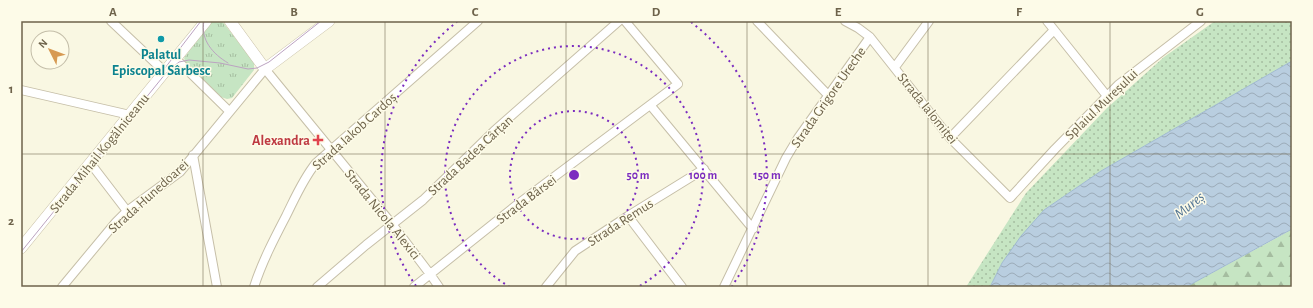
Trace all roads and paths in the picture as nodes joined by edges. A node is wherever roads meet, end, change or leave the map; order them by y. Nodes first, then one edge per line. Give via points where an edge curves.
1 (111, 21) edge
2 (206, 21) edge
3 (230, 21) edge
4 (329, 21) edge
5 (478, 21) edge
6 (619, 21) edge
7 (625, 21) edge
8 (757, 21) edge
9 (845, 21) edge
10 (929, 21) edge
11 (1047, 21) edge
12 (1201, 21) edge
13 (1054, 30) junction
14 (870, 37) junction
15 (176, 59) junction
16 (895, 67) junction
17 (265, 68) junction
18 (165, 72) junction
19 (21, 90) edge
20 (828, 95) junction
21 (1107, 96) junction
22 (651, 106) junction
23 (229, 112) junction
24 (130, 115) junction
25 (950, 138) junction
26 (331, 149) junction
27 (194, 155) junction
28 (91, 164) junction
29 (704, 169) junction
30 (1010, 198) joint
31 (128, 211) junction
32 (628, 216) junction
33 (392, 224) junction
34 (753, 229) junction
35 (21, 248) edge
36 (430, 274) junction
37 (62, 287) edge
38 (217, 287) edge
39 (254, 287) edge
40 (317, 287) edge
41 (414, 287) edge
42 (438, 287) edge
43 (546, 287) edge
44 (682, 287) edge
45 (724, 287) edge

1 - 18 street
2 - 15 main road, Strada Mihail Kogălniceanu
3 - 17 main road
4 - 17 main road
5 - 26 street, Strada Iakob Cardoș
6 - 33 street, Strada Badea Cârțan via 494,131 422,200
7 - 22 street, Strada Bârsei via 678,84
8 - 20 street
9 - 14 street, Strada Ialomiței
10 - 16 street
11 - 13 street
12 - 21 street, Splaiul Mureșului via 1132,73
13 - 21 street
13 - 25 street
14 - 16 street, Strada Ialomiței
14 - 20 street, Strada Grigore Ureche
15 - 18 main road, Strada Mihail Kogălniceanu
15 - 23 street
16 - 25 street, Strada Ialomiței
17 - 23 street, Strada Hunedoarei
17 - 26 street, Strada Nicola Alexici
18 - 24 main road, Strada Mihail Kogălniceanu
19 - 24 street
20 - 34 street, Strada Grigore Ureche via 786,158
21 - 30 street, Splaiul Mureșului
22 - 29 street
22 - 36 street, Strada Bârsei via 518,204
23 - 27 street, Strada Hunedoarei
24 - 28 main road, Strada Mihail Kogălniceanu
25 - 30 street, Strada Ialomiței
26 - 33 street, Strada Nicola Alexici
26 - 39 street, Strada Iakob Cardoș via 316,163 305,179 269,249
27 - 31 street, Strada Hunedoarei via 180,172
27 - 38 street
28 - 31 street
28 - 35 main road, Strada Mihail Kogălniceanu
29 - 32 street, Strada Remus
29 - 34 street
31 - 37 street, Strada Hunedoarei via 98,242
32 - 43 street, Strada Remus via 574,251
32 - 44 street
33 - 36 street, Strada Nicola Alexici
33 - 40 street, Strada Badea Cârțan
34 - 45 street, Strada Grigore Ureche
36 - 41 street, Strada Bârsei
36 - 42 street, Strada Nicola Alexici

